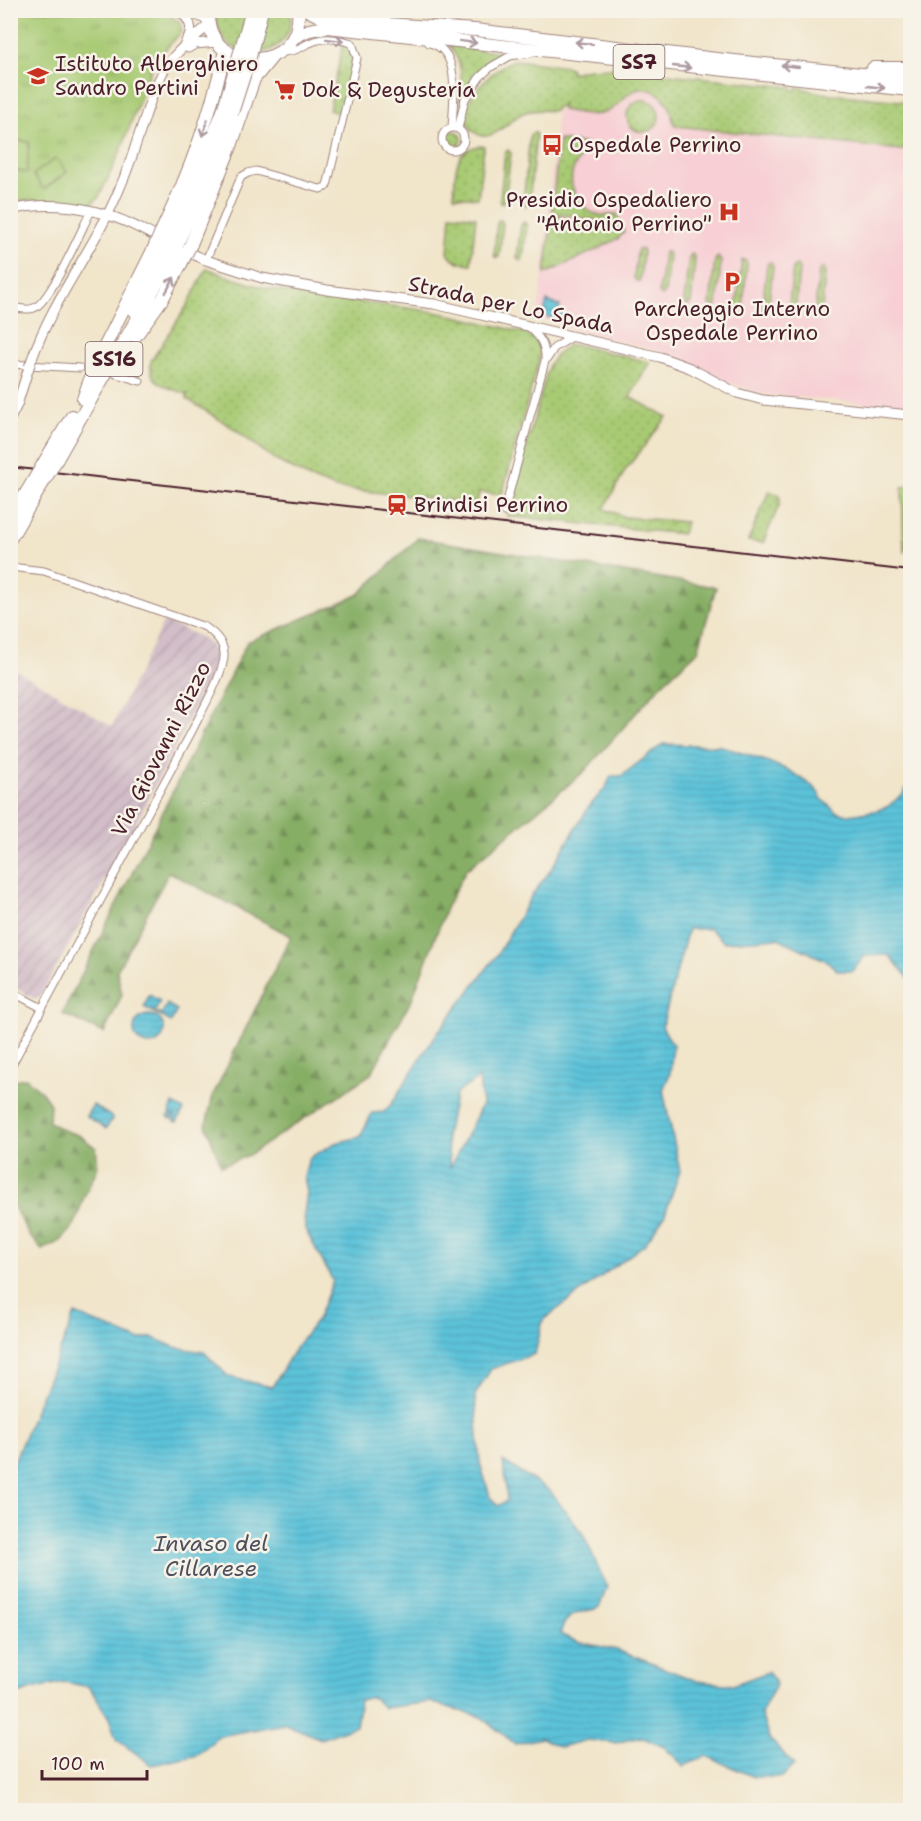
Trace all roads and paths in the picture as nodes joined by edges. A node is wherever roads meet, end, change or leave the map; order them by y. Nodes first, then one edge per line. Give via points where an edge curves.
1 (178, 10) edge
2 (185, 10) edge
3 (252, 10) edge
4 (262, 10) edge
5 (298, 10) edge
6 (307, 10) edge
7 (363, 10) edge
8 (208, 18) edge
9 (436, 26) junction
10 (368, 31) junction
11 (293, 38) junction
12 (221, 46) junction
13 (180, 51) junction
14 (544, 51) junction
15 (276, 54) junction
16 (910, 68) edge
17 (813, 69) junction
18 (910, 79) edge
19 (910, 90) edge
20 (227, 112) junction
21 (10, 210) edge
22 (91, 211) junction
23 (108, 215) junction
24 (176, 237) junction
25 (167, 257) junction
26 (206, 260) junction
27 (10, 307) edge
28 (528, 326) junction
29 (554, 332) junction
30 (572, 337) junction
31 (554, 348) junction
32 (546, 349) junction
33 (545, 361) junction
34 (10, 363) edge
35 (80, 368) dead end
36 (116, 374) dead end
37 (140, 381) dead end
38 (86, 400) junction
39 (910, 415) edge
40 (10, 419) edge
41 (53, 456) junction
42 (504, 513) dead end
43 (10, 520) edge
44 (10, 539) edge
45 (10, 567) edge
46 (10, 991) edge
47 (42, 1008) junction
48 (10, 1068) edge

1 - 13 street via 188,20 191,32
2 - 8 street
3 - 20 highway, SS16, bridge
4 - 20 highway, SS16, bridge via 247,67
5 - 11 highway
6 - 9 highway, SS7 via 336,20
7 - 9 highway
8 - 12 highway
8 - 13 street
17 -> 9 highway, SS7
10 - 11 highway via 327,27
10 -> 14 highway, SS7
10 - 14 street via 386,38 437,44 445,52 454,80 455,128 465,99 491,67 510,56
11 - 15 highway
12 - 13 street via 195,44
12 - 15 highway via 248,60
12 -> 24 highway via 217,87 181,190
13 - 23 street via 164,70 149,104
14 -> 19 highway, SS7
15 - 24 highway via 254,79 231,146
15 -> 26 street via 330,38 352,43 357,58 326,187 310,188 256,171 241,177
16 - 17 highway
17 - 18 highway, SS7
20 - 24 highway, SS16 via 208,176
21 - 22 street, Strada per Lo Spada via 25,206 71,206
22 - 23 street, Strada per Lo Spada
22 - 27 street via 48,294 31,310
23 - 26 street, Strada per Lo Spada
23 - 40 street via 59,298
24 - 25 highway, SS16, bridge
24 - 25 highway, bridge
25 - 38 highway, SS16
25 - 38 highway via 94,368
26 - 28 street, Strada per Lo Spada via 294,285 434,304
28 - 29 street, Strada per Lo Spada
28 - 32 street
29 - 30 street, Strada per Lo Spada
29 - 31 street
29 - 32 street
30 - 31 street
30 - 39 street, Strada per Lo Spada via 676,362 756,399
31 - 33 street
32 - 33 street
33 - 42 street
34 - 35 street
36 - 37 street
38 - 41 highway, SS16
41 - 43 highway, SS16, bridge
41 - 44 highway, SS16, bridge
45 - 47 street, Via Giovanni Rizzo via 44,571 205,627 218,636 224,653 221,672 193,729
46 - 47 street
47 - 48 street, Via Giovanni Rizzo

